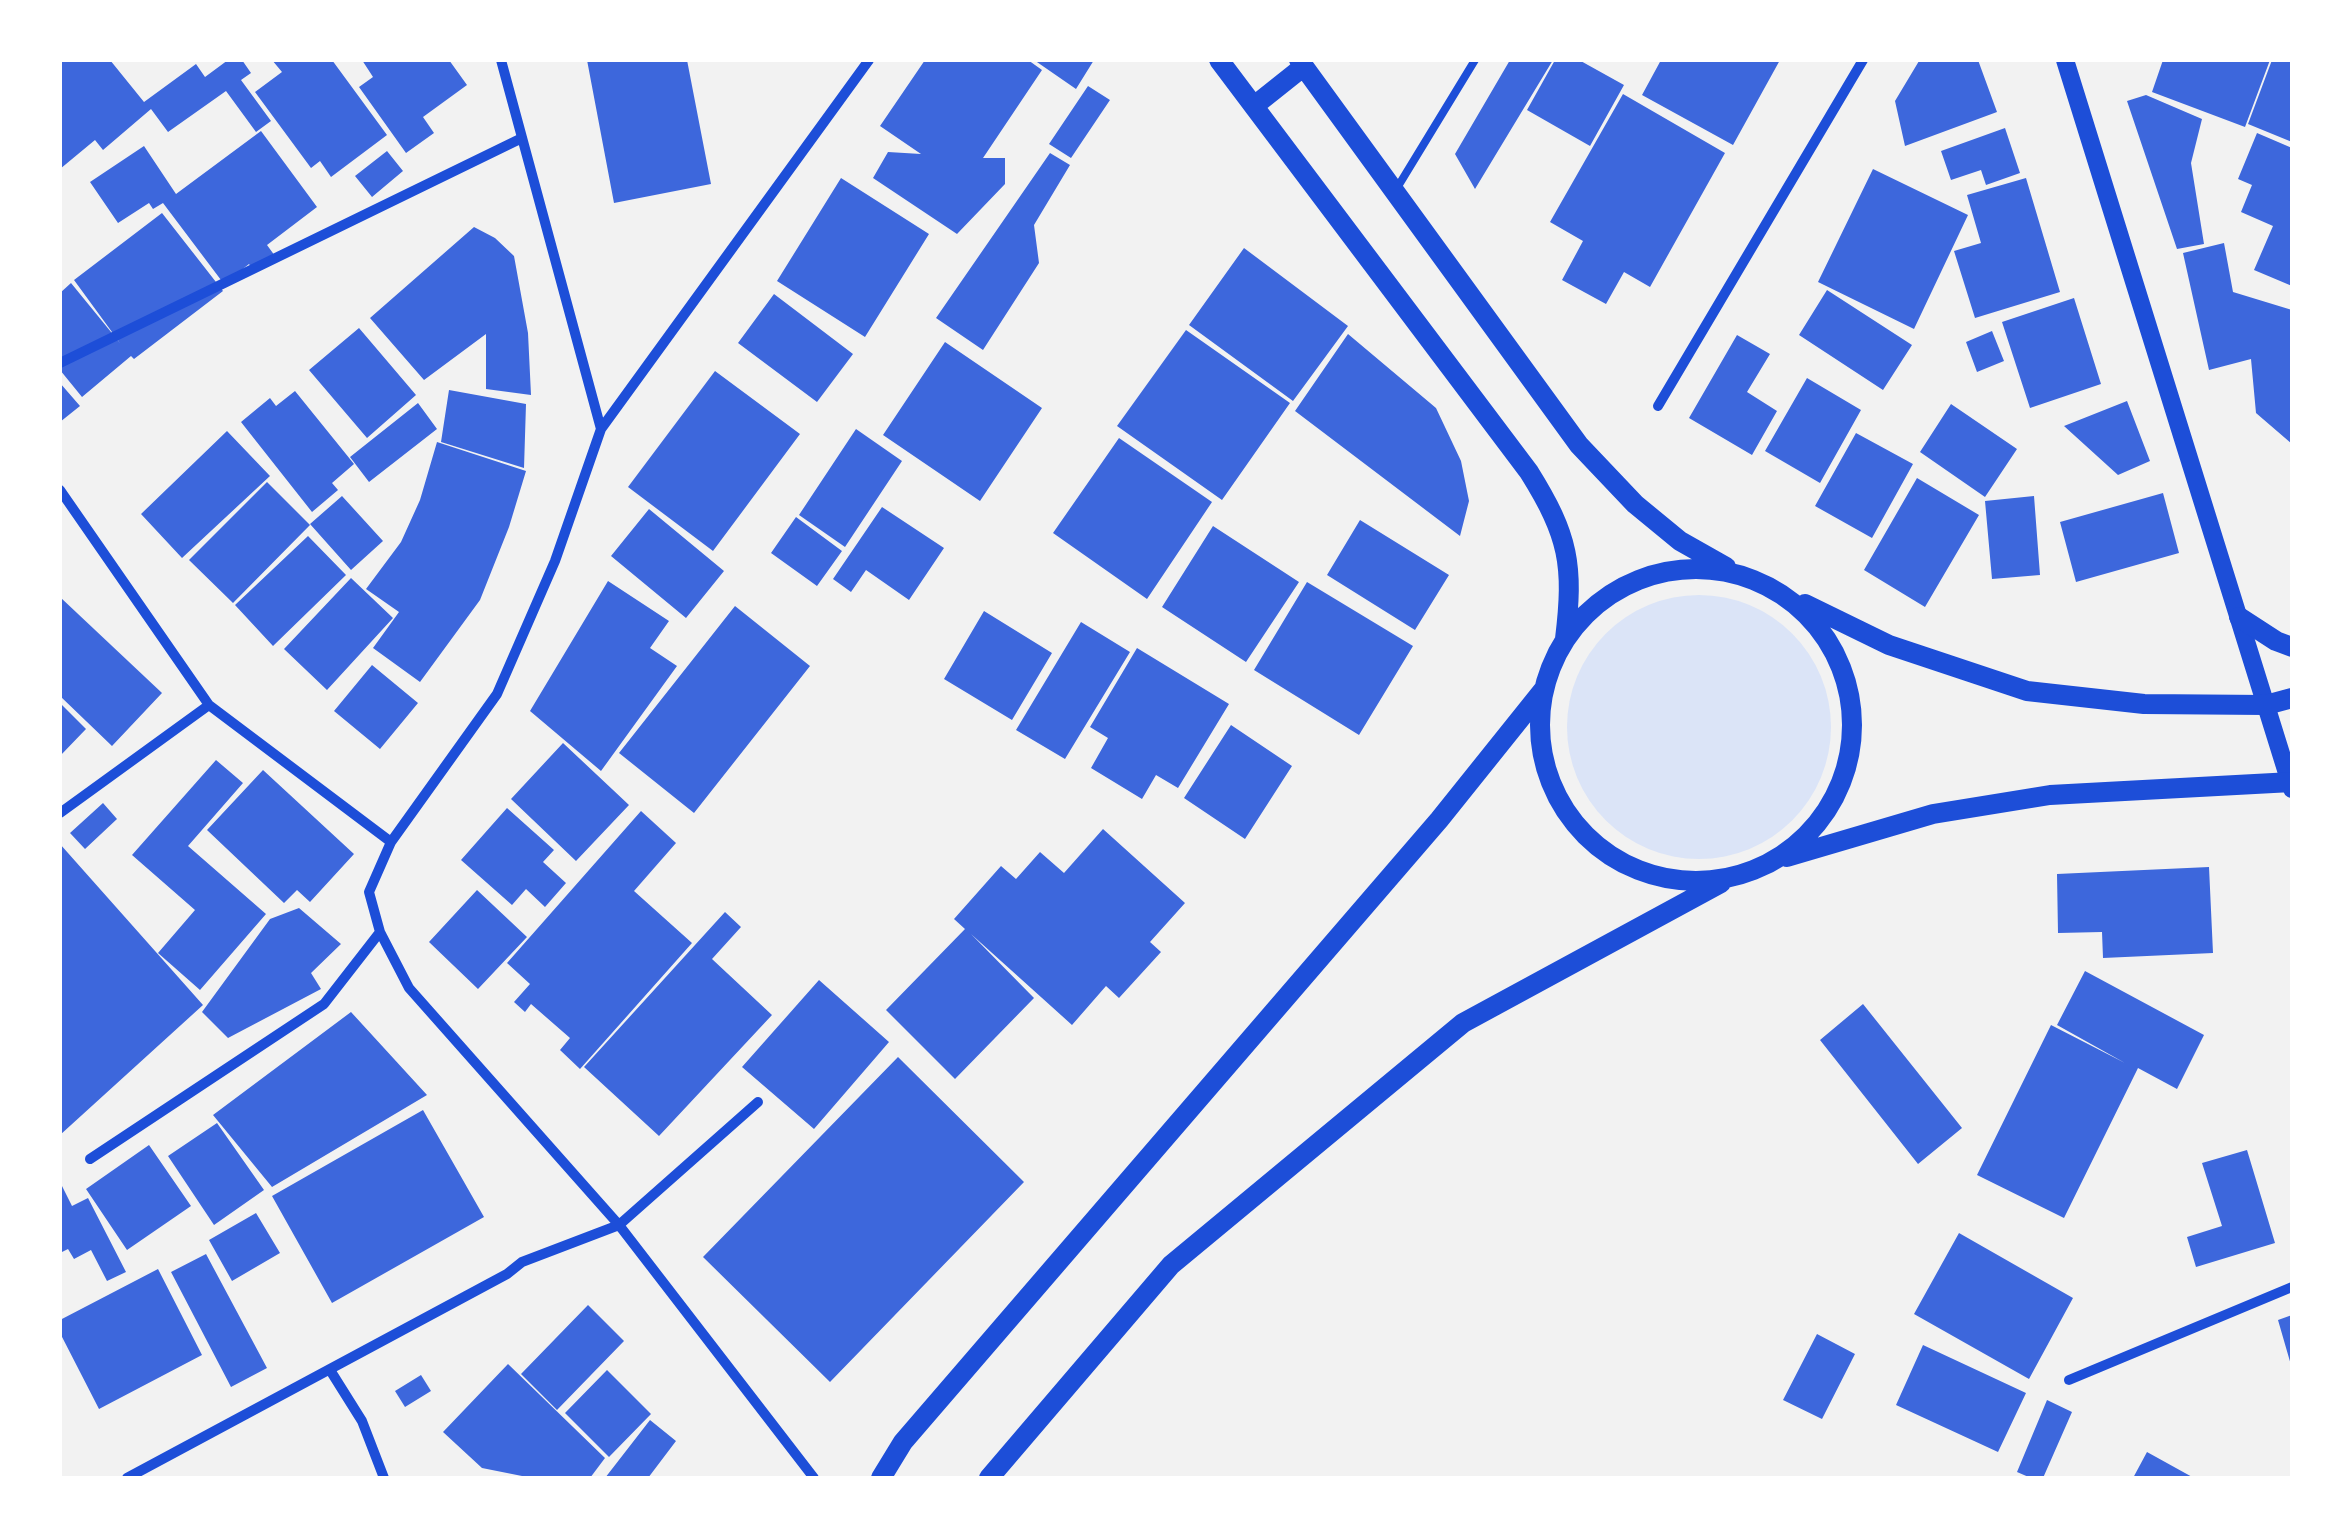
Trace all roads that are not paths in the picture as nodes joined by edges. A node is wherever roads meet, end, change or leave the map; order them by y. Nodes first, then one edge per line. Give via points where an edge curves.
1 (501, 60) edge
2 (869, 60) edge
3 (1219, 60) edge
4 (1476, 60) edge
5 (1863, 60) edge
6 (2066, 60) edge
7 (1301, 63) edge
8 (1254, 106) junction
9 (522, 138) junction
10 (1394, 192) junction
11 (60, 363) edge
12 (1658, 406) dead end
13 (601, 429) junction
14 (60, 490) edge
15 (1736, 573) junction
16 (1780, 593) junction
17 (2239, 616) junction
18 (1564, 640) junction
19 (2292, 647) edge
20 (1544, 689) junction
21 (2292, 698) edge
22 (209, 705) junction
23 (2266, 705) junction
24 (2291, 784) edge
25 (60, 814) edge
26 (391, 842) junction
27 (1775, 861) junction
28 (1729, 878) junction
29 (380, 932) junction
30 (758, 1102) dead end
31 (90, 1160) dead end
32 (619, 1225) junction
33 (2292, 1287) edge
34 (330, 1370) junction
35 (2070, 1380) dead end
36 (126, 1478) edge
37 (384, 1478) edge
38 (814, 1478) edge
39 (881, 1478) edge
40 (989, 1478) edge

1 - 9 street
2 - 13 street
3 - 8 main road
4 - 10 lane
5 - 12 street
6 - 17 street
7 - 8 main road
7 - 10 main road
8 - 18 main road via 1530,472 1556,516 1571,590
9 - 11 street
9 - 13 street
10 - 15 main road via 1579,445 1635,504
13 - 26 street via 555,560 497,694
14 - 22 street
15 - 16 main road
15 - 18 main road via 1658,572 1622,586
16 - 23 main road via 1889,644 2027,690 2144,704
16 - 27 main road via 1815,623 1839,661 1851,706 1850,750 1836,794 1810,832
17 - 19 main road
17 - 23 street
18 - 20 main road
20 - 28 main road via 1540,742 1554,792 1584,835 1626,866 1676,882
20 - 39 main road via 903,1442
21 - 23 main road
22 - 25 street
22 - 26 street
23 - 24 street
24 - 27 main road via 2050,795 1933,814
26 - 29 street via 369,892
27 - 28 main road
28 - 40 main road via 1464,1024 1171,1265
29 - 31 street via 324,1004
29 - 32 street via 409,988
30 - 32 street
32 - 34 street via 522,1262
32 - 38 street
33 - 35 street
34 - 36 street
34 - 37 street via 362,1421

